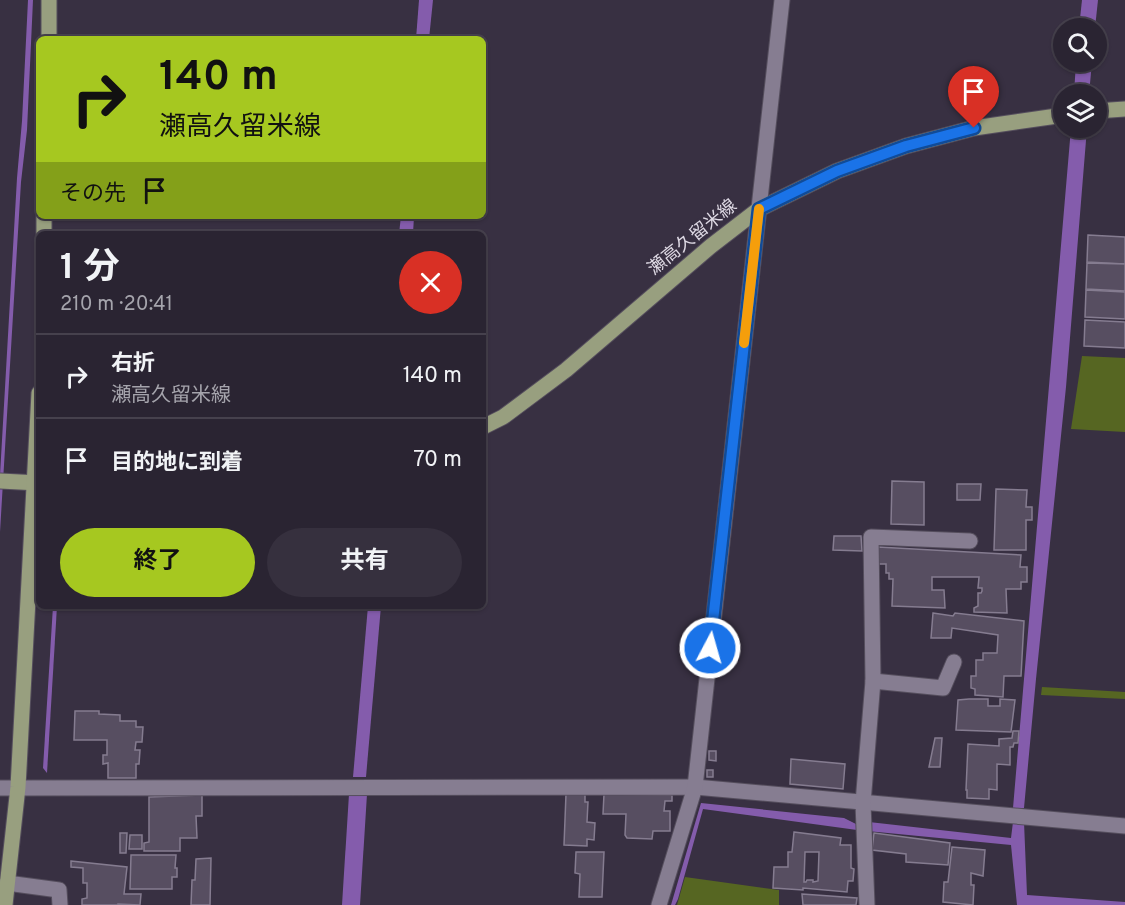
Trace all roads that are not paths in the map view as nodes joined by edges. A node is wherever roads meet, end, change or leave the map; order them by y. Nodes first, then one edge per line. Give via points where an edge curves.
1 (49, 0) edge
2 (782, 0) edge
3 (49, 36) edge
4 (1125, 109) edge
5 (1107, 110) edge
6 (1053, 117) edge
7 (759, 209) junction
8 (486, 426) edge
9 (3, 481) edge
10 (36, 483) edge
11 (36, 499) edge
12 (970, 541) dead end
13 (954, 662) dead end
14 (873, 681) junction
15 (695, 786) junction
16 (18, 787) junction
17 (0, 788) edge
18 (863, 803) junction
19 (1125, 826) edge
20 (7, 883) junction
21 (5, 905) edge
22 (60, 905) edge
23 (658, 905) edge
24 (867, 905) edge

1 - 3 main road
2 - 7 street
4 - 5 main road
6 - 7 main road, 瀬高久留米線 via 974,128 906,146 837,171
7 - 8 main road, 瀬高久留米線 via 566,370
7 - 15 street
9 - 10 main road
11 - 16 main road
12 - 14 street via 871,537
13 - 14 street via 944,688
14 - 18 street
15 - 16 street
15 - 18 street
15 - 23 street
16 - 17 street
16 - 20 main road
18 - 19 street
18 - 24 street
20 - 21 main road
20 - 22 street via 59,890

